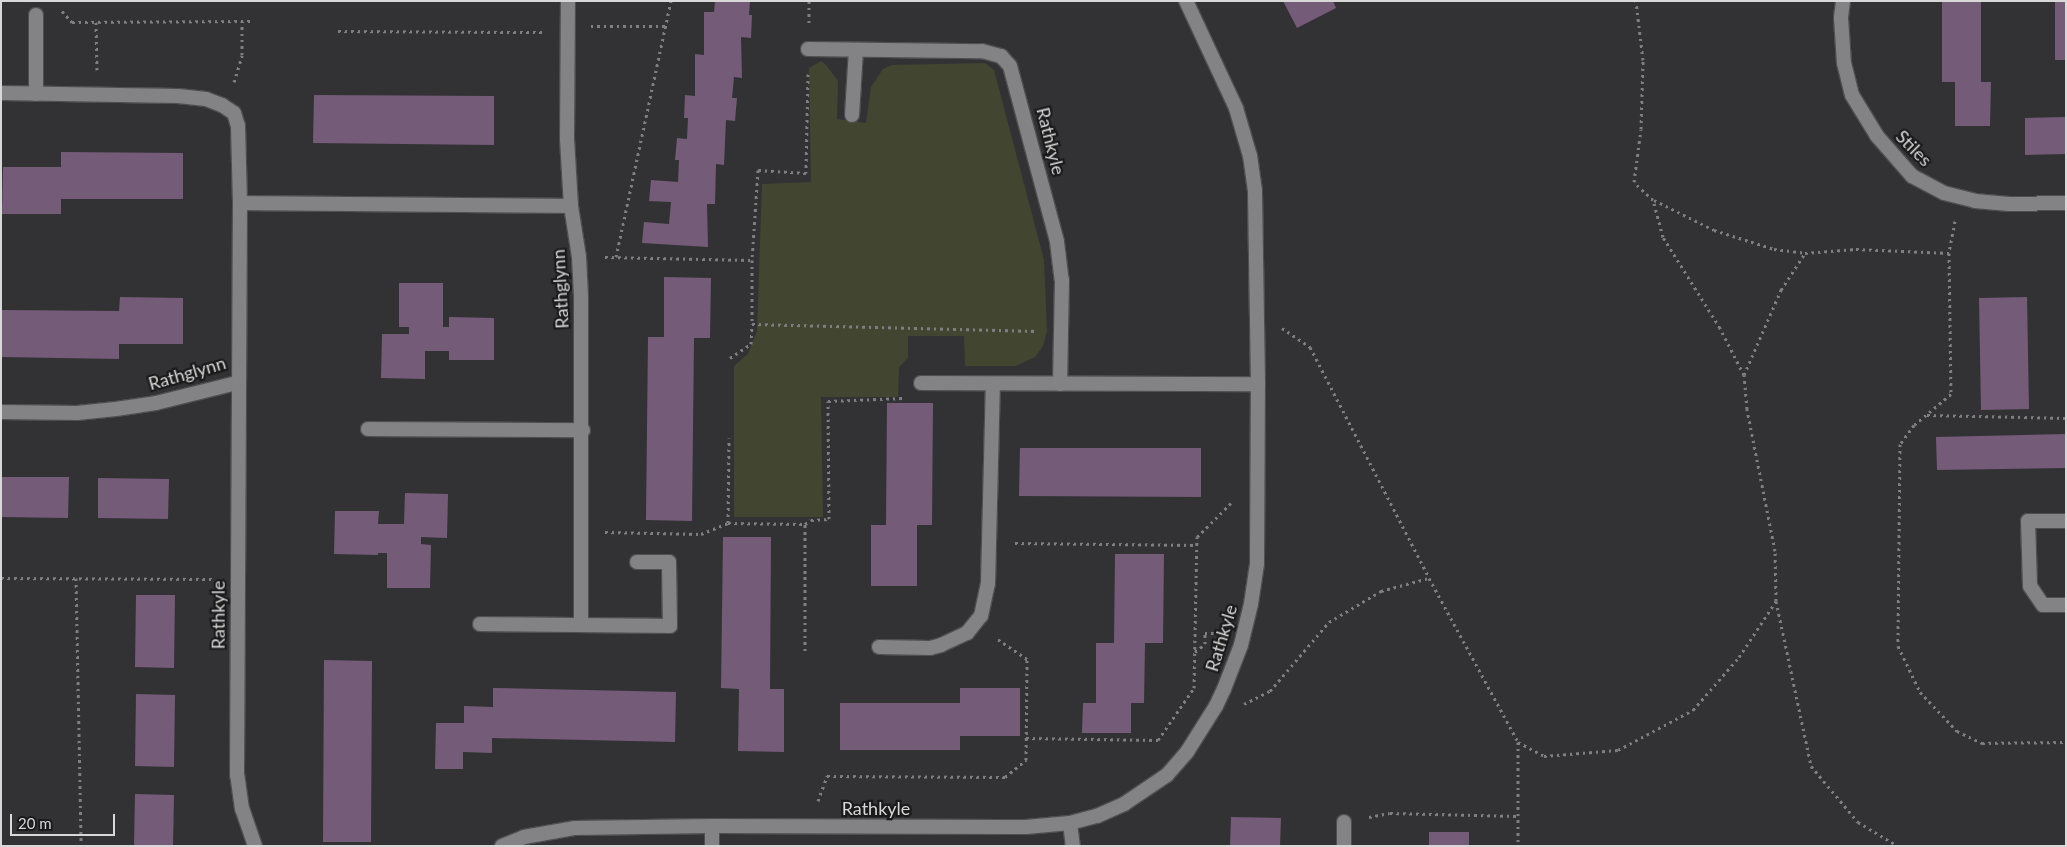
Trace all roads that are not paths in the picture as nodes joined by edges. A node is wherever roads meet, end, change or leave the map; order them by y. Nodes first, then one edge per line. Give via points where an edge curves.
1 (568, 1) edge
2 (1186, 1) edge
3 (1843, 1) edge
4 (36, 15) dead end
5 (808, 49) road end
6 (856, 50) junction
7 (1, 93) edge
8 (36, 94) junction
9 (852, 115) dead end
10 (240, 203) junction
11 (2066, 203) edge
12 (571, 206) junction
13 (237, 382) junction
14 (921, 383) road end
15 (993, 384) junction
16 (1060, 384) junction
17 (1258, 384) junction
18 (1, 412) edge
19 (368, 429) dead end
20 (582, 430) junction
21 (2066, 521) edge
22 (637, 562) dead end
23 (2066, 605) edge
24 (480, 624) dead end
25 (581, 625) junction
26 (879, 647) dead end
27 (1344, 822) road end
28 (1070, 823) junction
29 (712, 826) junction
30 (255, 846) edge
31 (502, 846) edge
32 (712, 846) edge
33 (1073, 846) edge
34 (1344, 846) edge

1 - 12 street, Rathglynn via 567,139
2 - 17 street, Rathkyle via 1245,133 1255,191
3 - 11 street, Stiles via 1844,63 1852,95 1866,122 1912,176 1936,190 1960,198 2009,204
4 - 8 street
5 - 6 street, Rathkyle
6 - 9 street
6 - 16 street, Rathkyle via 989,52 1001,56 1010,66 1057,242 1062,280
7 - 8 street, Rathglynn
8 - 10 street, Rathglynn via 178,96 206,99 222,105 234,113 238,126
10 - 12 street
10 - 13 street, Rathglynn
12 - 20 street, Rathglynn via 580,257
13 - 18 street, Rathglynn via 116,409 77,413
13 - 30 street, Rathkyle via 237,775 242,809
14 - 15 street
15 - 16 street
15 - 26 street via 986,596 976,625 960,638 930,648
16 - 17 street
17 - 28 street, Rathkyle via 1257,564 1242,645 1216,706 1187,752 1167,774 1118,808
19 - 20 street
20 - 25 street, Rathglynn
21 - 23 street via 2028,521 2030,586 2043,605
22 - 25 street via 669,562 670,626
24 - 25 street
27 - 34 street
28 - 29 street, Rathkyle via 1026,827
28 - 33 street
29 - 31 street, Rathkyle via 575,828 524,837
29 - 32 street

